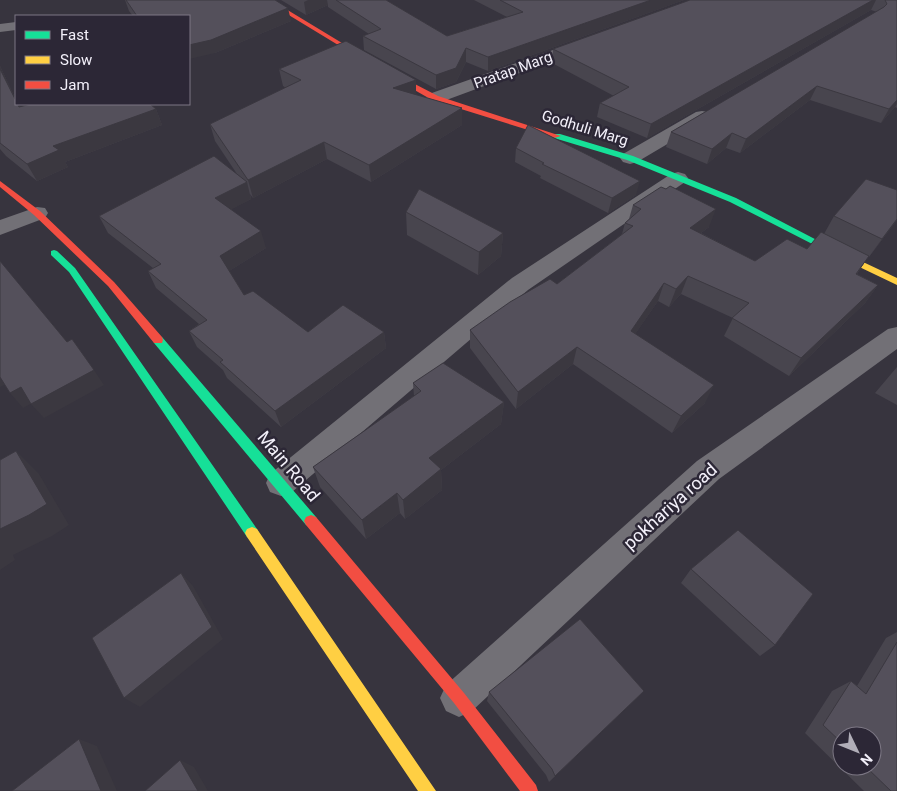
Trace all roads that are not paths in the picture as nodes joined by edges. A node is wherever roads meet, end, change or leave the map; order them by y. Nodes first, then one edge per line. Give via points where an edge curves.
1 (267, 0) edge
2 (15, 26) edge
3 (0, 28) edge
4 (601, 37) edge
5 (435, 98) junction
6 (714, 109) edge
7 (630, 158) junction
8 (678, 178) junction
9 (0, 183) edge
10 (17, 219) edge
11 (46, 245) dead end
12 (897, 282) edge
13 (897, 336) edge
14 (281, 483) junction
15 (459, 698) junction
16 (428, 791) edge
17 (530, 791) edge

1 - 5 main road, Godhuli Marg
2 - 3 street
4 - 5 street, Pratap Marg
5 - 7 main road, Godhuli Marg
6 - 7 street
7 - 8 main road, Godhuli Marg
8 - 12 main road, Godhuli Marg via 733,200
8 - 14 street via 520,284
9 - 10 main road, Main Road
10 - 14 main road, Main Road via 111,284
11 - 16 main road via 72,270
13 - 15 street, pokhariya road via 708,470
14 - 15 main road, Main Road
15 - 17 main road, Main Road

